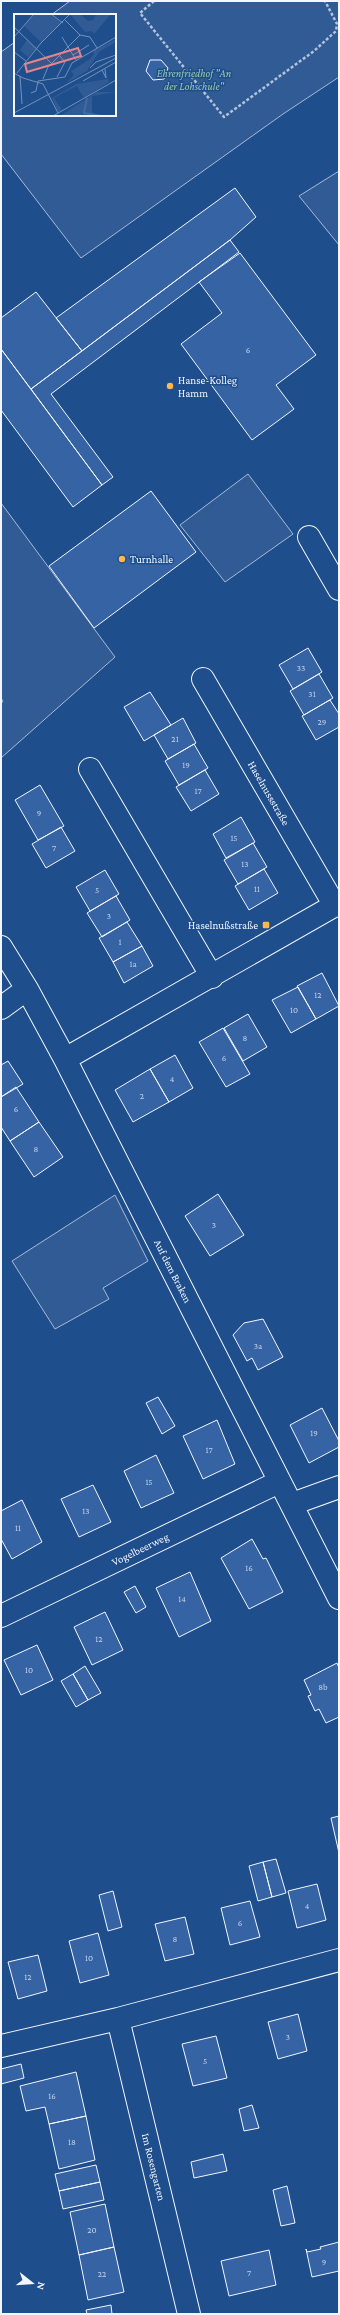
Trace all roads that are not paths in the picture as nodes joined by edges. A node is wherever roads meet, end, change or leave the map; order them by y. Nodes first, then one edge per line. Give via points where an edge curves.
1 (309, 538) dead end
2 (339, 588) edge
3 (204, 679) dead end
4 (90, 769) dead end
5 (337, 905) edge
6 (1, 947) edge
7 (212, 977) junction
8 (27, 989) junction
9 (1, 1008) edge
10 (65, 1059) junction
11 (279, 1482) junction
12 (339, 1487) edge
13 (292, 1504) junction
14 (339, 1598) edge
15 (1, 1616) edge
16 (339, 1960) edge
17 (118, 2019) junction
18 (1, 2046) edge
19 (189, 2314) edge

1 - 2 street
3 - 5 street, Haselnussstraße
4 - 7 street
5 - 7 street, Haselnussstraße
6 - 8 street, Auf dem Braken
7 - 10 street, Haselnussstraße
8 - 9 street
8 - 10 street, Auf dem Braken
10 - 11 street, Auf dem Braken
11 - 13 street, Auf dem Braken
11 - 15 street, Vogelbeerweg
12 - 13 street
13 - 14 street, Auf dem Braken
16 - 17 street
17 - 18 street
17 - 19 street, Im Rosengarten

